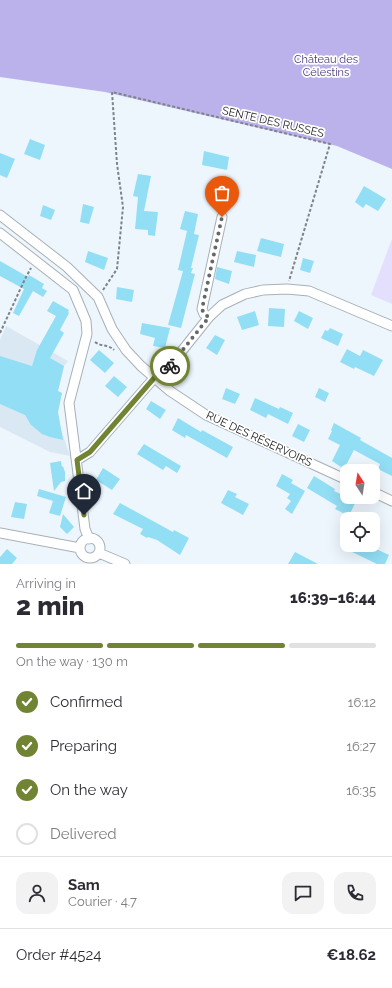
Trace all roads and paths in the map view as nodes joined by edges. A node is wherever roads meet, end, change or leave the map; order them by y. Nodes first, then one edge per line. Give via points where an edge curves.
1 (0, 215) edge
2 (222, 217) dead end
3 (0, 233) edge
4 (35, 261) junction
5 (287, 289) junction
6 (98, 297) junction
7 (209, 317) junction
8 (392, 326) edge
9 (0, 333) edge
10 (87, 334) junction
11 (126, 350) junction
12 (155, 377) junction
13 (77, 460) junction
14 (340, 477) edge
15 (380, 495) edge
16 (392, 501) edge
17 (1, 535) edge
18 (89, 539) junction
19 (80, 548) junction
20 (99, 553) junction
21 (89, 561) edge
22 (125, 564) edge

1 - 6 street via 67,267
2 - 7 street via 202,309
3 - 4 street
4 - 9 path
4 - 10 street via 73,290 86,321
5 - 6 path, SENTE DES RUSSES via 330,144 112,92 123,207 117,269
5 - 7 street via 245,294 222,305
5 - 8 street via 310,292
6 - 11 street, RUE DES RÉSERVOIRS via 112,329
7 - 12 street via 165,372
10 - 11 path via 98,345 111,346 118,354
10 - 13 street via 69,403
11 - 12 street, RUE DES RÉSERVOIRS
12 - 13 street via 90,452
12 - 14 street, RUE DES RÉSERVOIRS via 170,391 206,415
13 - 18 street via 85,529
15 - 16 street
17 - 19 street
18 - 19 street via 83,542
18 - 20 street via 97,541
19 - 21 street
20 - 21 street
20 - 22 street

